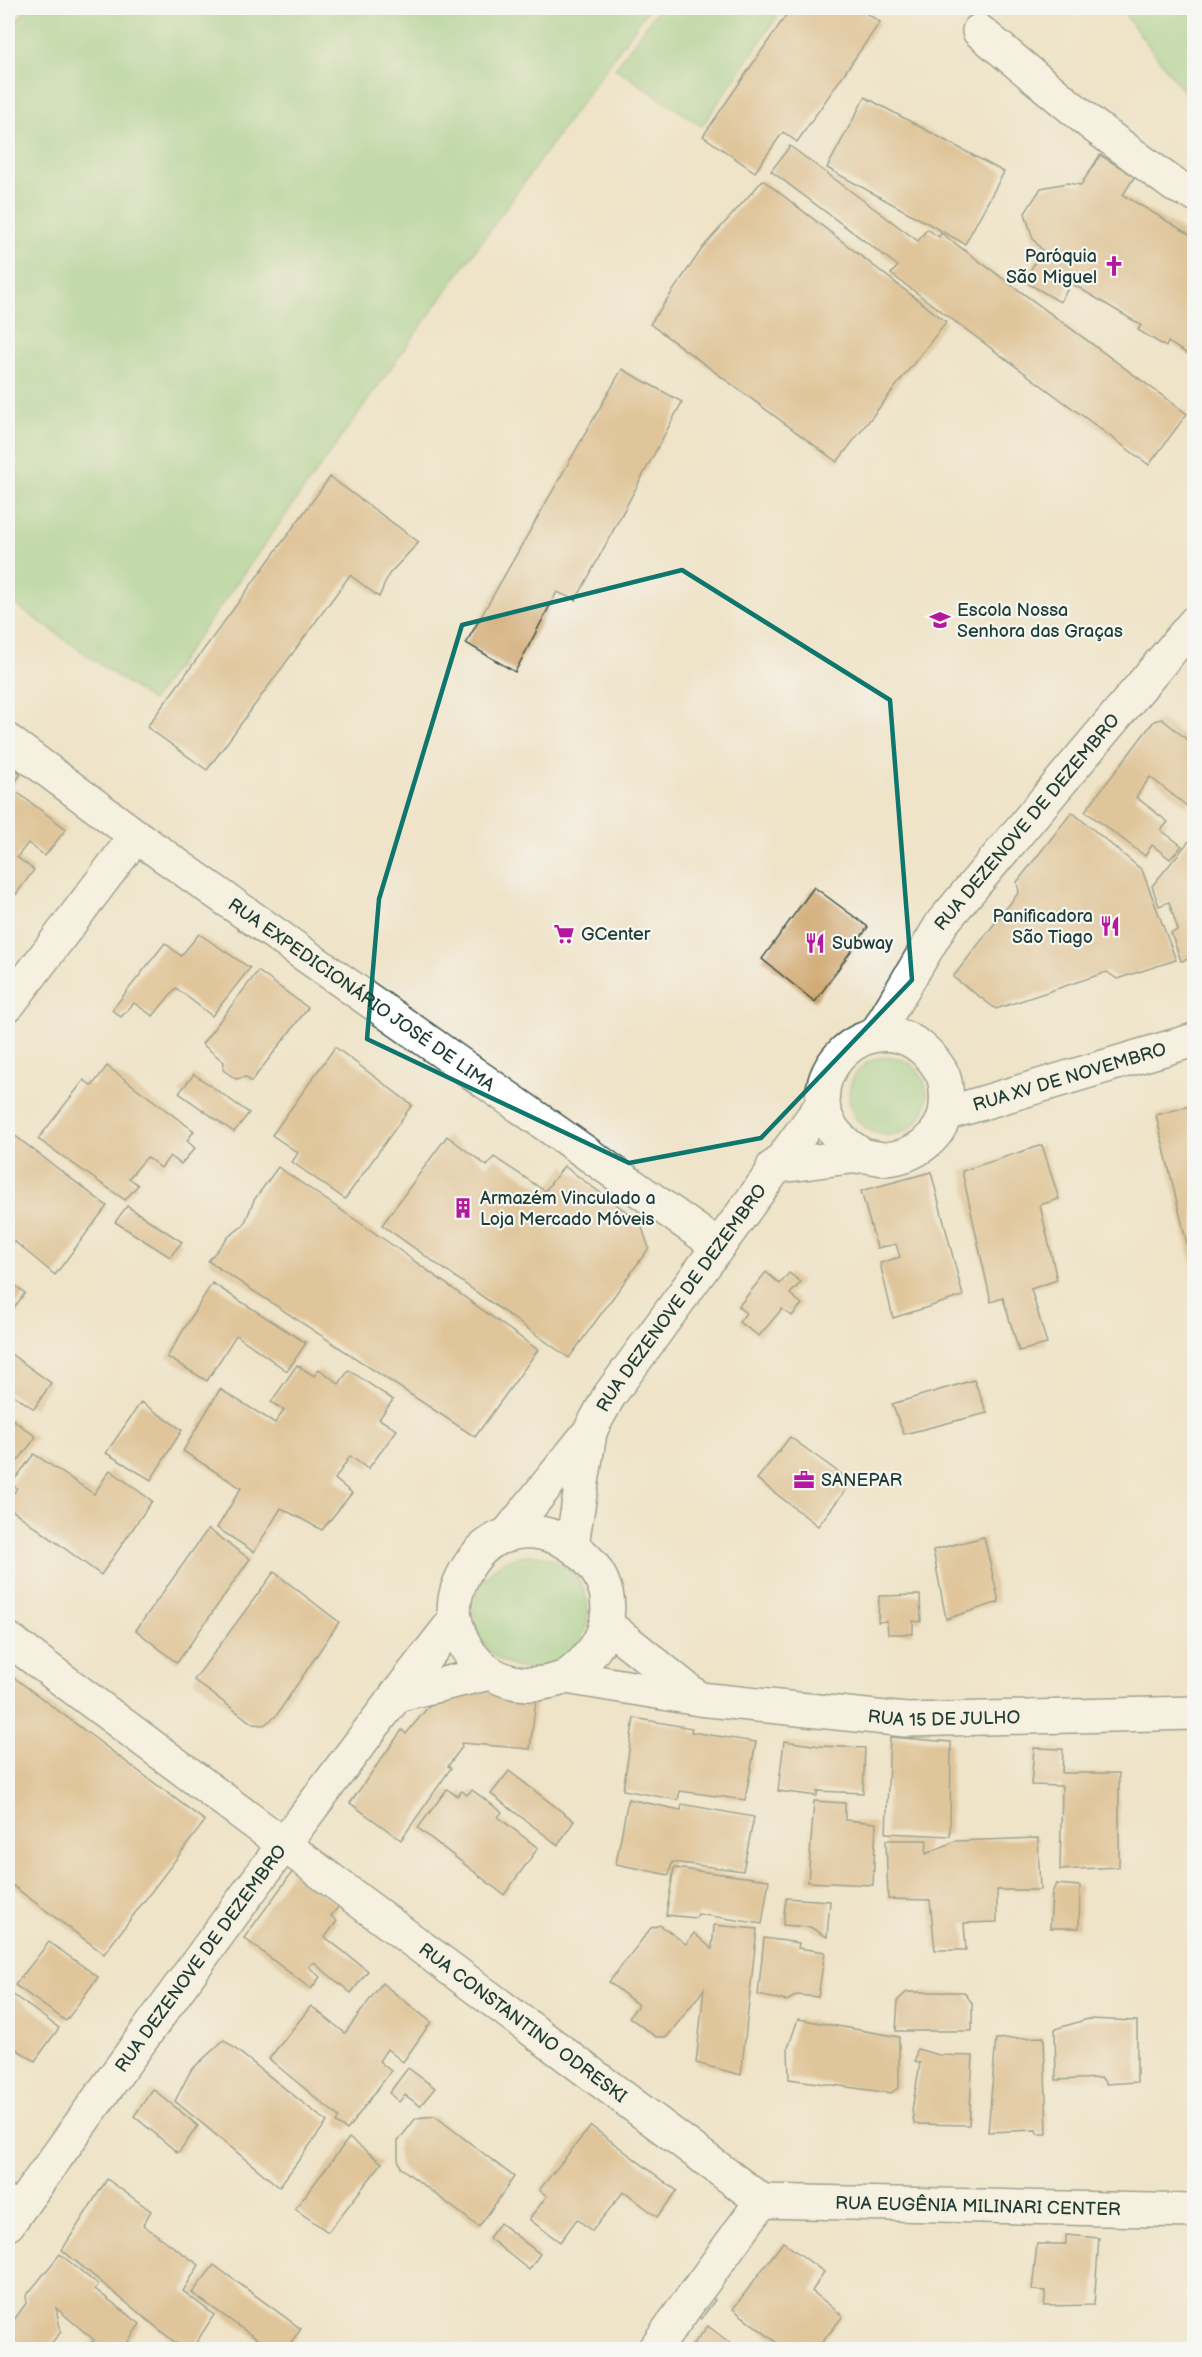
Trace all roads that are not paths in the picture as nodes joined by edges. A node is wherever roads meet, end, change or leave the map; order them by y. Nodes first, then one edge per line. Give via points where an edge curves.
1 (979, 31) dead end
2 (1194, 194) edge
3 (1194, 623) edge
4 (8, 741) edge
5 (136, 836) junction
6 (8, 1005) edge
7 (876, 1034) junction
8 (1194, 1040) edge
9 (823, 1103) junction
10 (945, 1114) junction
11 (863, 1155) junction
12 (773, 1167) junction
13 (717, 1245) junction
14 (590, 1431) junction
15 (506, 1536) junction
16 (572, 1544) junction
17 (455, 1620) junction
18 (606, 1624) junction
19 (8, 1639) edge
20 (490, 1673) junction
21 (566, 1677) junction
22 (396, 1695) junction
23 (699, 1699) junction
24 (1194, 1713) edge
25 (283, 1844) junction
26 (762, 2201) junction
27 (1194, 2211) edge
28 (8, 2224) edge
29 (654, 2349) edge

1 - 2 street via 1094,126 1174,185
3 - 7 street, RUA DEZENOVE DE DEZEMBRO via 942,923
4 - 5 street, RUA EXPEDICIONÁRIO JOSÉ DE LIMA
5 - 6 street
5 - 13 street, RUA EXPEDICIONÁRIO JOSÉ DE LIMA
7 - 9 street via 842,1051 824,1084
7 - 10 street via 897,1035 932,1056 943,1073 947,1093
8 - 10 street, RUA XV DE NOVEMBRO
9 - 11 street via 835,1135
9 - 12 street, RUA DEZENOVE DE DEZEMBRO
10 - 11 street via 922,1147 904,1156 884,1159
11 - 12 street, RUA DEZENOVE DE DEZEMBRO
12 - 13 street, RUA DEZENOVE DE DEZEMBRO
13 - 14 street, RUA DEZENOVE DE DEZEMBRO via 609,1396
14 - 15 street, RUA DEZENOVE DE DEZEMBRO
14 - 16 street, RUA DEZENOVE DE DEZEMBRO
15 - 16 street via 528,1532 551,1534
15 - 17 street via 471,1560 460,1578
16 - 18 street via 589,1559 601,1579 608,1601
17 - 20 street via 462,1641
17 - 22 street, RUA DEZENOVE DE DEZEMBRO
18 - 21 street via 599,1645 585,1663
18 - 23 street
19 - 25 street, RUA CONSTANTINO ODRESKI
20 - 21 street via 508,1682 528,1685 548,1684
20 - 22 street
21 - 23 street, RUA 15 DE JULHO
22 - 25 street, RUA DEZENOVE DE DEZEMBRO
23 - 24 street, RUA 15 DE JULHO via 906,1720
25 - 26 street, RUA CONSTANTINO ODRESKI
25 - 28 street, RUA DEZENOVE DE DEZEMBRO
26 - 27 street, RUA EUGÊNIA MILINARI CENTER
26 - 29 street

